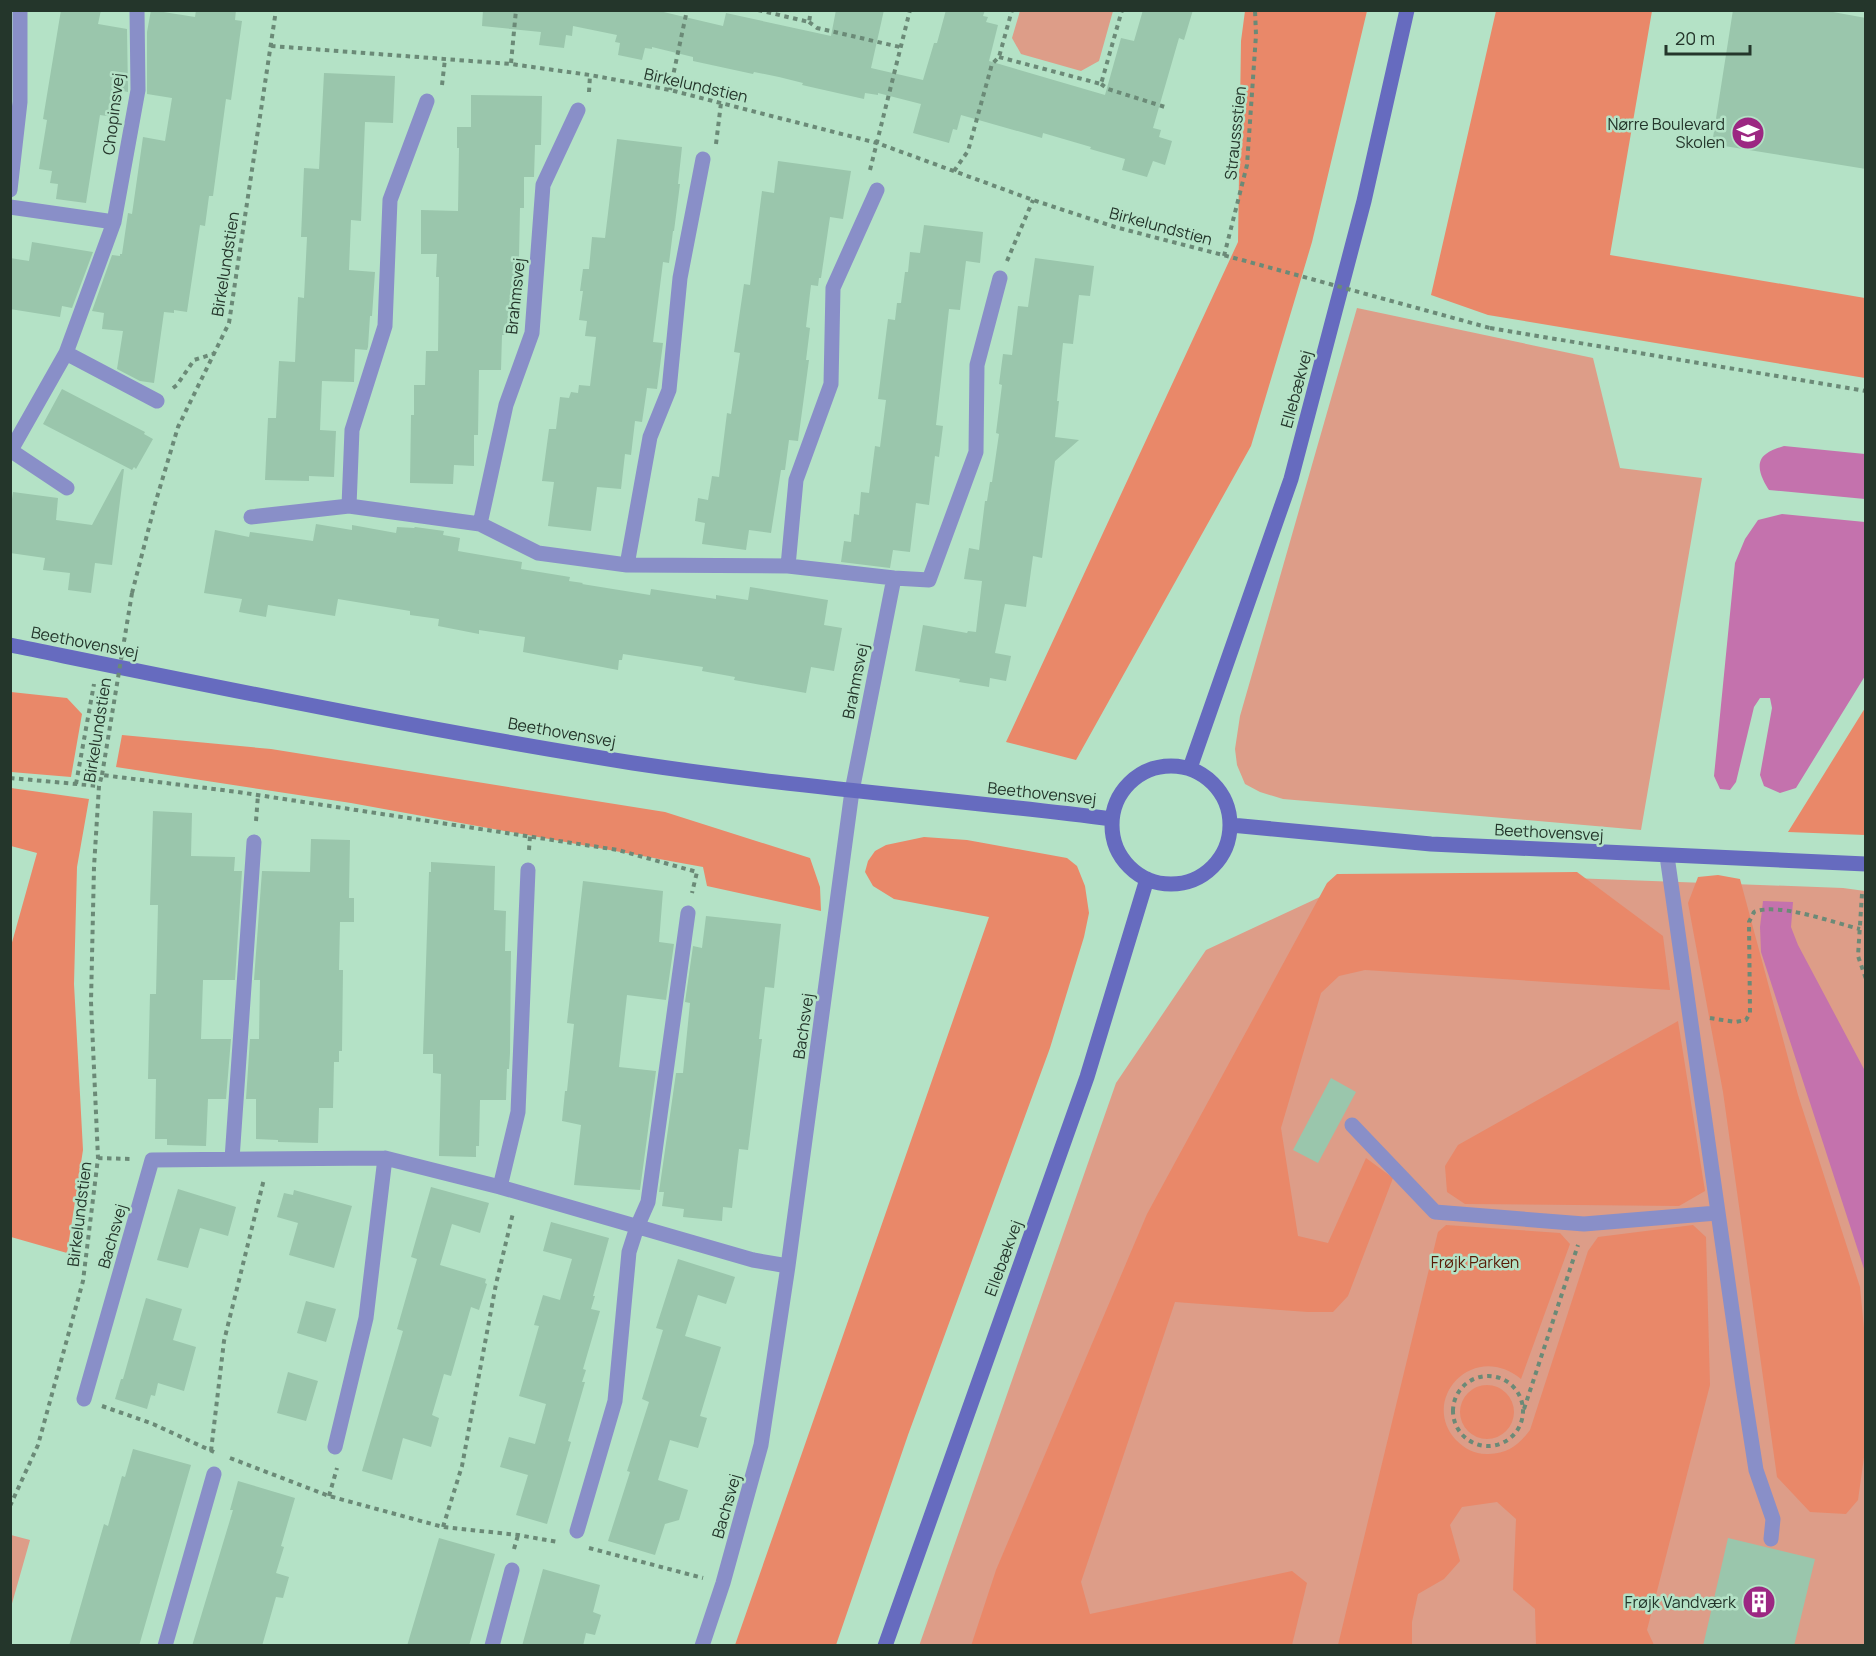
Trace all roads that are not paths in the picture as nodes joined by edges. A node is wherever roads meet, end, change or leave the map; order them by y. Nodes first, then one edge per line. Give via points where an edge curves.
1 (20, 10) edge
2 (137, 10) edge
3 (1407, 10) edge
4 (427, 101) dead end
5 (578, 110) dead end
6 (703, 159) road end
7 (10, 190) edge
8 (877, 190) road end
9 (10, 207) edge
10 (114, 222) junction
11 (1000, 278) road end
12 (66, 353) junction
13 (157, 401) road end
14 (11, 450) edge
15 (67, 488) dead end
16 (349, 506) junction
17 (251, 517) dead end
18 (480, 524) junction
19 (627, 565) junction
20 (788, 566) junction
21 (894, 578) junction
22 (10, 645) edge
23 (1190, 768) junction
24 (852, 791) junction
25 (1112, 819) junction
26 (1231, 825) junction
27 (254, 842) dead end
28 (1667, 856) junction
29 (1866, 864) edge
30 (528, 870) dead end
31 (1147, 879) junction
32 (688, 913) road end
33 (1352, 1125) dead end
34 (385, 1158) junction
35 (232, 1159) junction
36 (500, 1187) junction
37 (1717, 1213) junction
38 (637, 1227) junction
39 (789, 1266) junction
40 (84, 1399) road end
41 (335, 1447) road end
42 (214, 1474) road end
43 (578, 1531) dead end
44 (1771, 1539) dead end
45 (512, 1570) dead end
46 (165, 1646) edge
47 (492, 1646) edge
48 (702, 1646) edge
49 (885, 1646) edge

1 - 7 street via 20,102
2 - 10 street, Chopinsvej via 138,90
3 - 23 street, Ellebækvej via 1364,201 1291,479
4 - 16 street via 390,200 385,326 352,430
5 - 18 street, Brahmsvej via 543,185 532,333 506,405
6 - 19 street via 680,278 669,390 650,437
8 - 20 street via 833,288 831,384 796,480
9 - 10 street
10 - 12 street, Chopinsvej
11 - 21 street via 977,365 976,452 929,580
12 - 13 street
12 - 14 street, Chopinsvej
14 - 15 street, Chopinsvej
16 - 17 street
16 - 18 street
18 - 19 street via 538,553
19 - 20 street
20 - 21 street
21 - 24 street, Brahmsvej
22 - 24 street, Beethovensvej via 350,713 634,763
23 - 25 street via 1170,765 1149,770 1131,781 1118,798
23 - 26 street via 1220,790
24 - 25 street, Beethovensvej
24 - 39 street, Bachsvej
25 - 31 street via 1120,855 1131,869
26 - 28 street, Beethovensvej via 1431,844
26 - 31 street via 1228,844 1218,862 1204,875 1166,884
27 - 35 street
28 - 29 street, Beethovensvej
28 - 37 street
30 - 36 street via 518,1112
31 - 49 street, Ellebækvej via 1087,1077
32 - 38 street via 648,1202
33 - 37 street via 1435,1212 1584,1224
34 - 35 street
34 - 36 street
34 - 41 street via 366,1318
35 - 40 street, Bachsvej via 152,1160
36 - 38 street
37 - 44 street via 1756,1470 1773,1519
38 - 39 street via 753,1260
38 - 43 street via 629,1252 615,1401
39 - 48 street, Bachsvej via 761,1445
42 - 46 street
45 - 47 street

